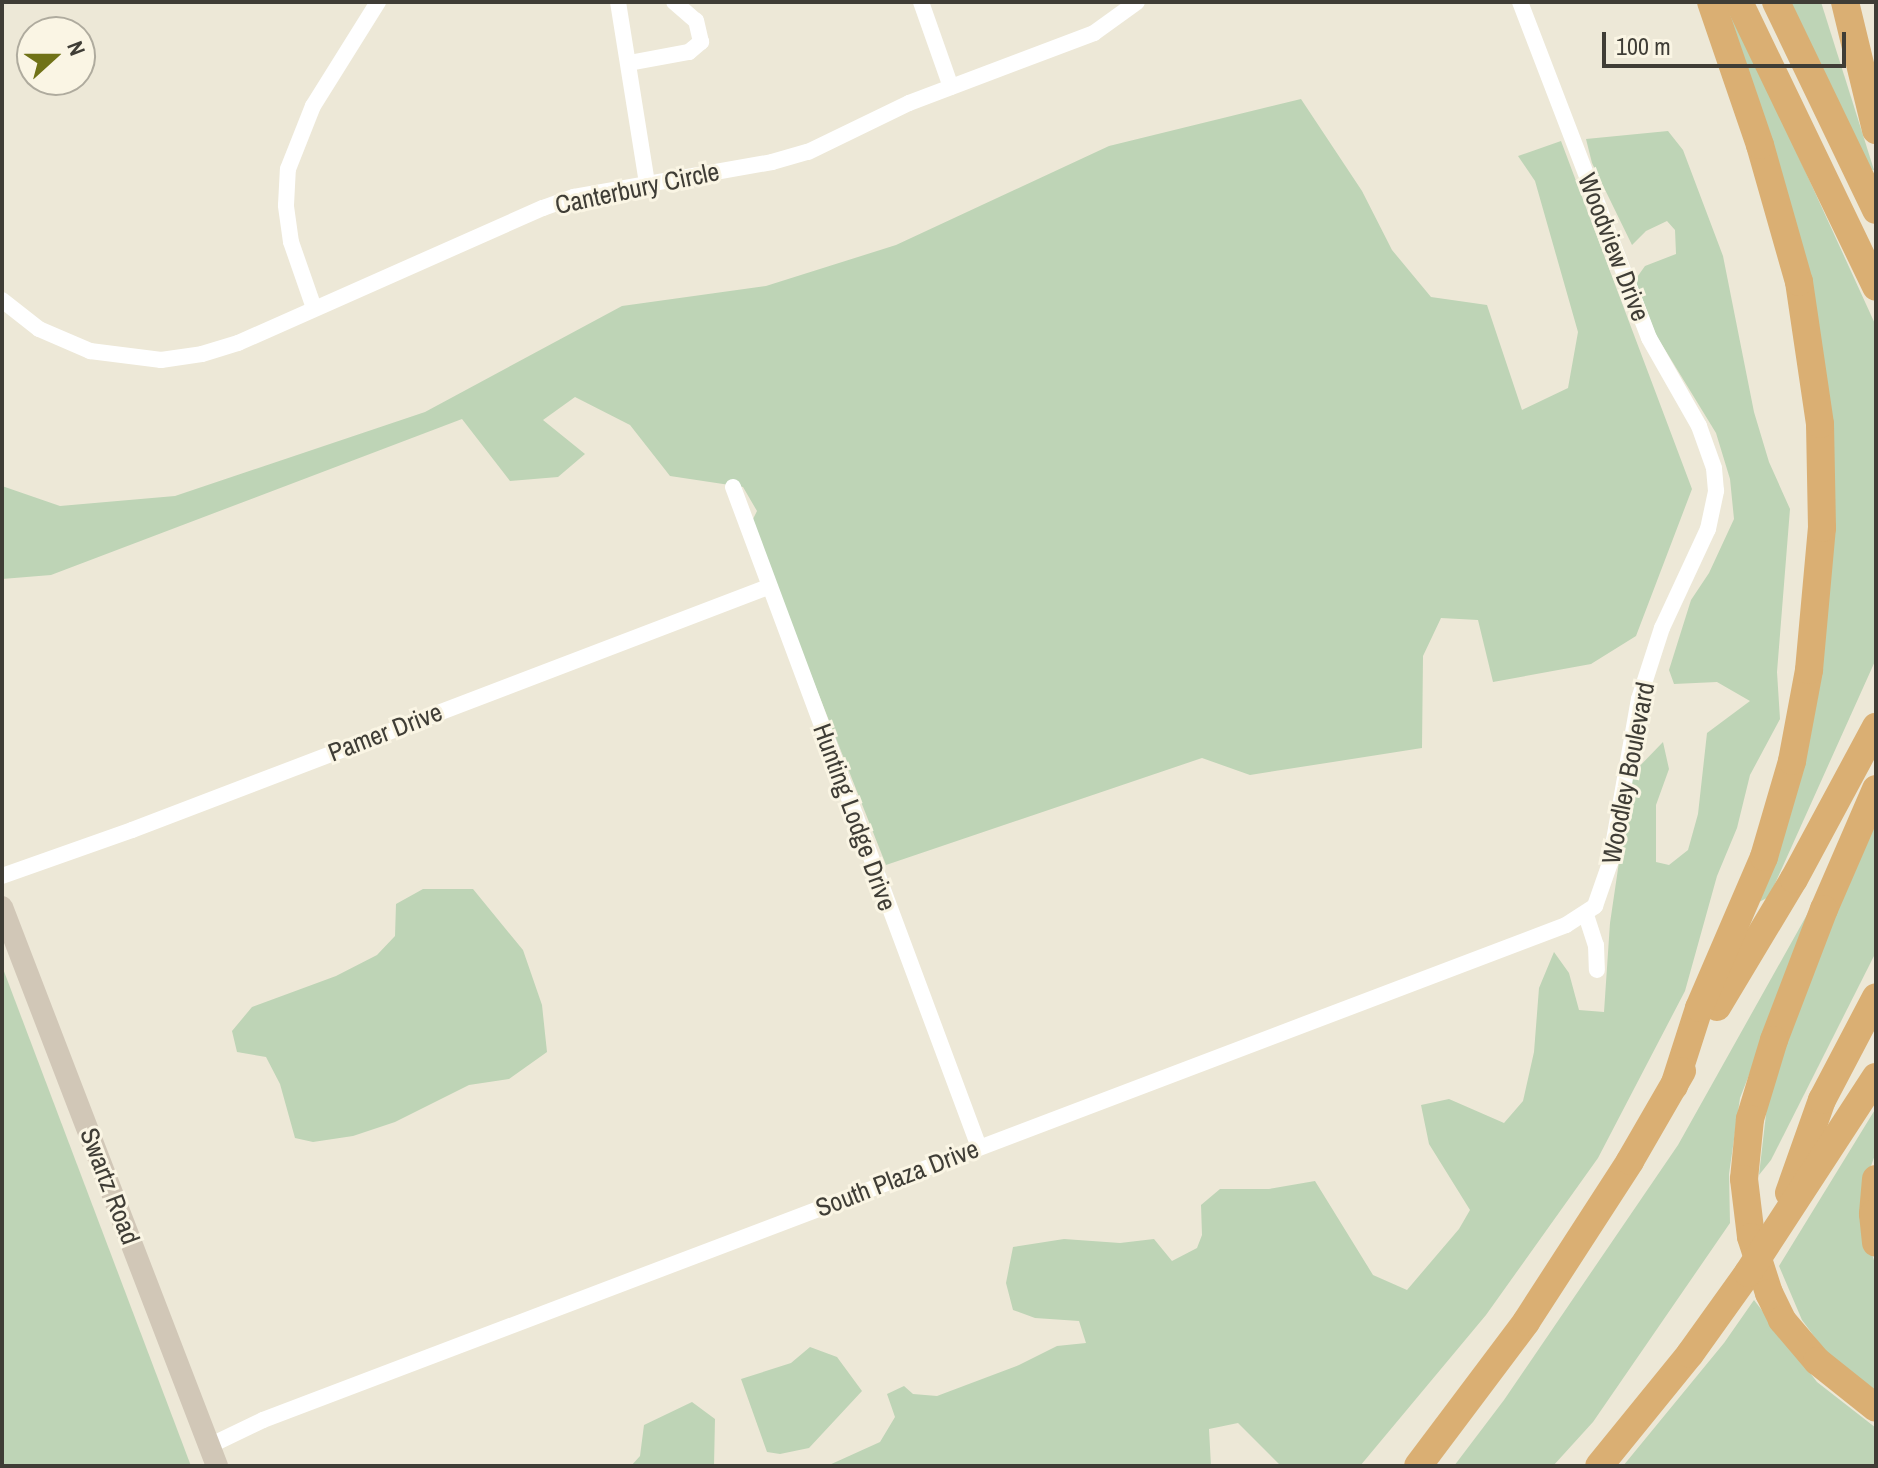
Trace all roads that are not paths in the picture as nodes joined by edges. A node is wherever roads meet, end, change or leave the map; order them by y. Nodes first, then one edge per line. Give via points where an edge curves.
1 (378, 2) edge
2 (618, 2) edge
3 (674, 2) edge
4 (921, 2) edge
5 (1137, 2) edge
6 (1520, 2) edge
7 (1711, 2) edge
8 (1739, 2) edge
9 (1776, 2) edge
10 (1845, 2) edge
11 (629, 63) junction
12 (951, 87) junction
13 (1876, 130) edge
14 (647, 183) junction
15 (1876, 210) edge
16 (1876, 287) edge
17 (2, 300) edge
18 (314, 308) junction
19 (1715, 486) joint
20 (733, 487) dead end
21 (768, 587) junction
22 (1876, 727) edge
23 (1876, 789) edge
24 (2, 876) edge
25 (2, 907) edge
26 (1586, 915) junction
27 (1597, 970) dead end
28 (1876, 997) edge
29 (1876, 1077) edge
30 (1674, 1086) junction
31 (979, 1147) junction
32 (1876, 1179) edge
33 (1774, 1236) junction
34 (1876, 1243) edge
35 (1876, 1408) edge
36 (213, 1456) edge
37 (1418, 1466) edge
38 (1599, 1466) edge

1 - 18 street via 313,106 288,169 289,233
2 - 11 street
3 - 11 street via 696,21 701,42 689,52
4 - 12 street
5 - 12 street, Canterbury Circle via 1094,33
6 - 19 street, Woodview Drive via 1649,338 1708,447
7 - 30 highway via 1799,282 1818,410 1822,541 1809,670 1792,761 1764,857 1699,1008
8 - 16 highway
9 - 15 highway
10 - 13 highway
11 - 14 street
12 - 14 street, Canterbury Circle via 793,157
14 - 18 street, Canterbury Circle via 543,208
17 - 18 street, Canterbury Circle via 39,329 90,351 161,360 227,347
19 - 26 street, Woodley Boulevard via 1708,529 1662,628 1639,699 1607,875
20 - 21 street, Hunting Lodge Drive
21 - 24 street, Pamer Drive
21 - 31 street, Hunting Lodge Drive
22 - 30 highway
23 - 35 highway via 1774,1040 1750,1119 1744,1179 1751,1237 1769,1293 1798,1342
25 - 36 street, Swartz Road
26 - 27 street
26 - 31 street, South Plaza Drive
28 - 33 highway via 1822,1100
29 - 33 highway
30 - 37 highway via 1526,1322
31 - 36 street, South Plaza Drive via 263,1420
32 - 34 highway
33 - 38 highway via 1690,1354

